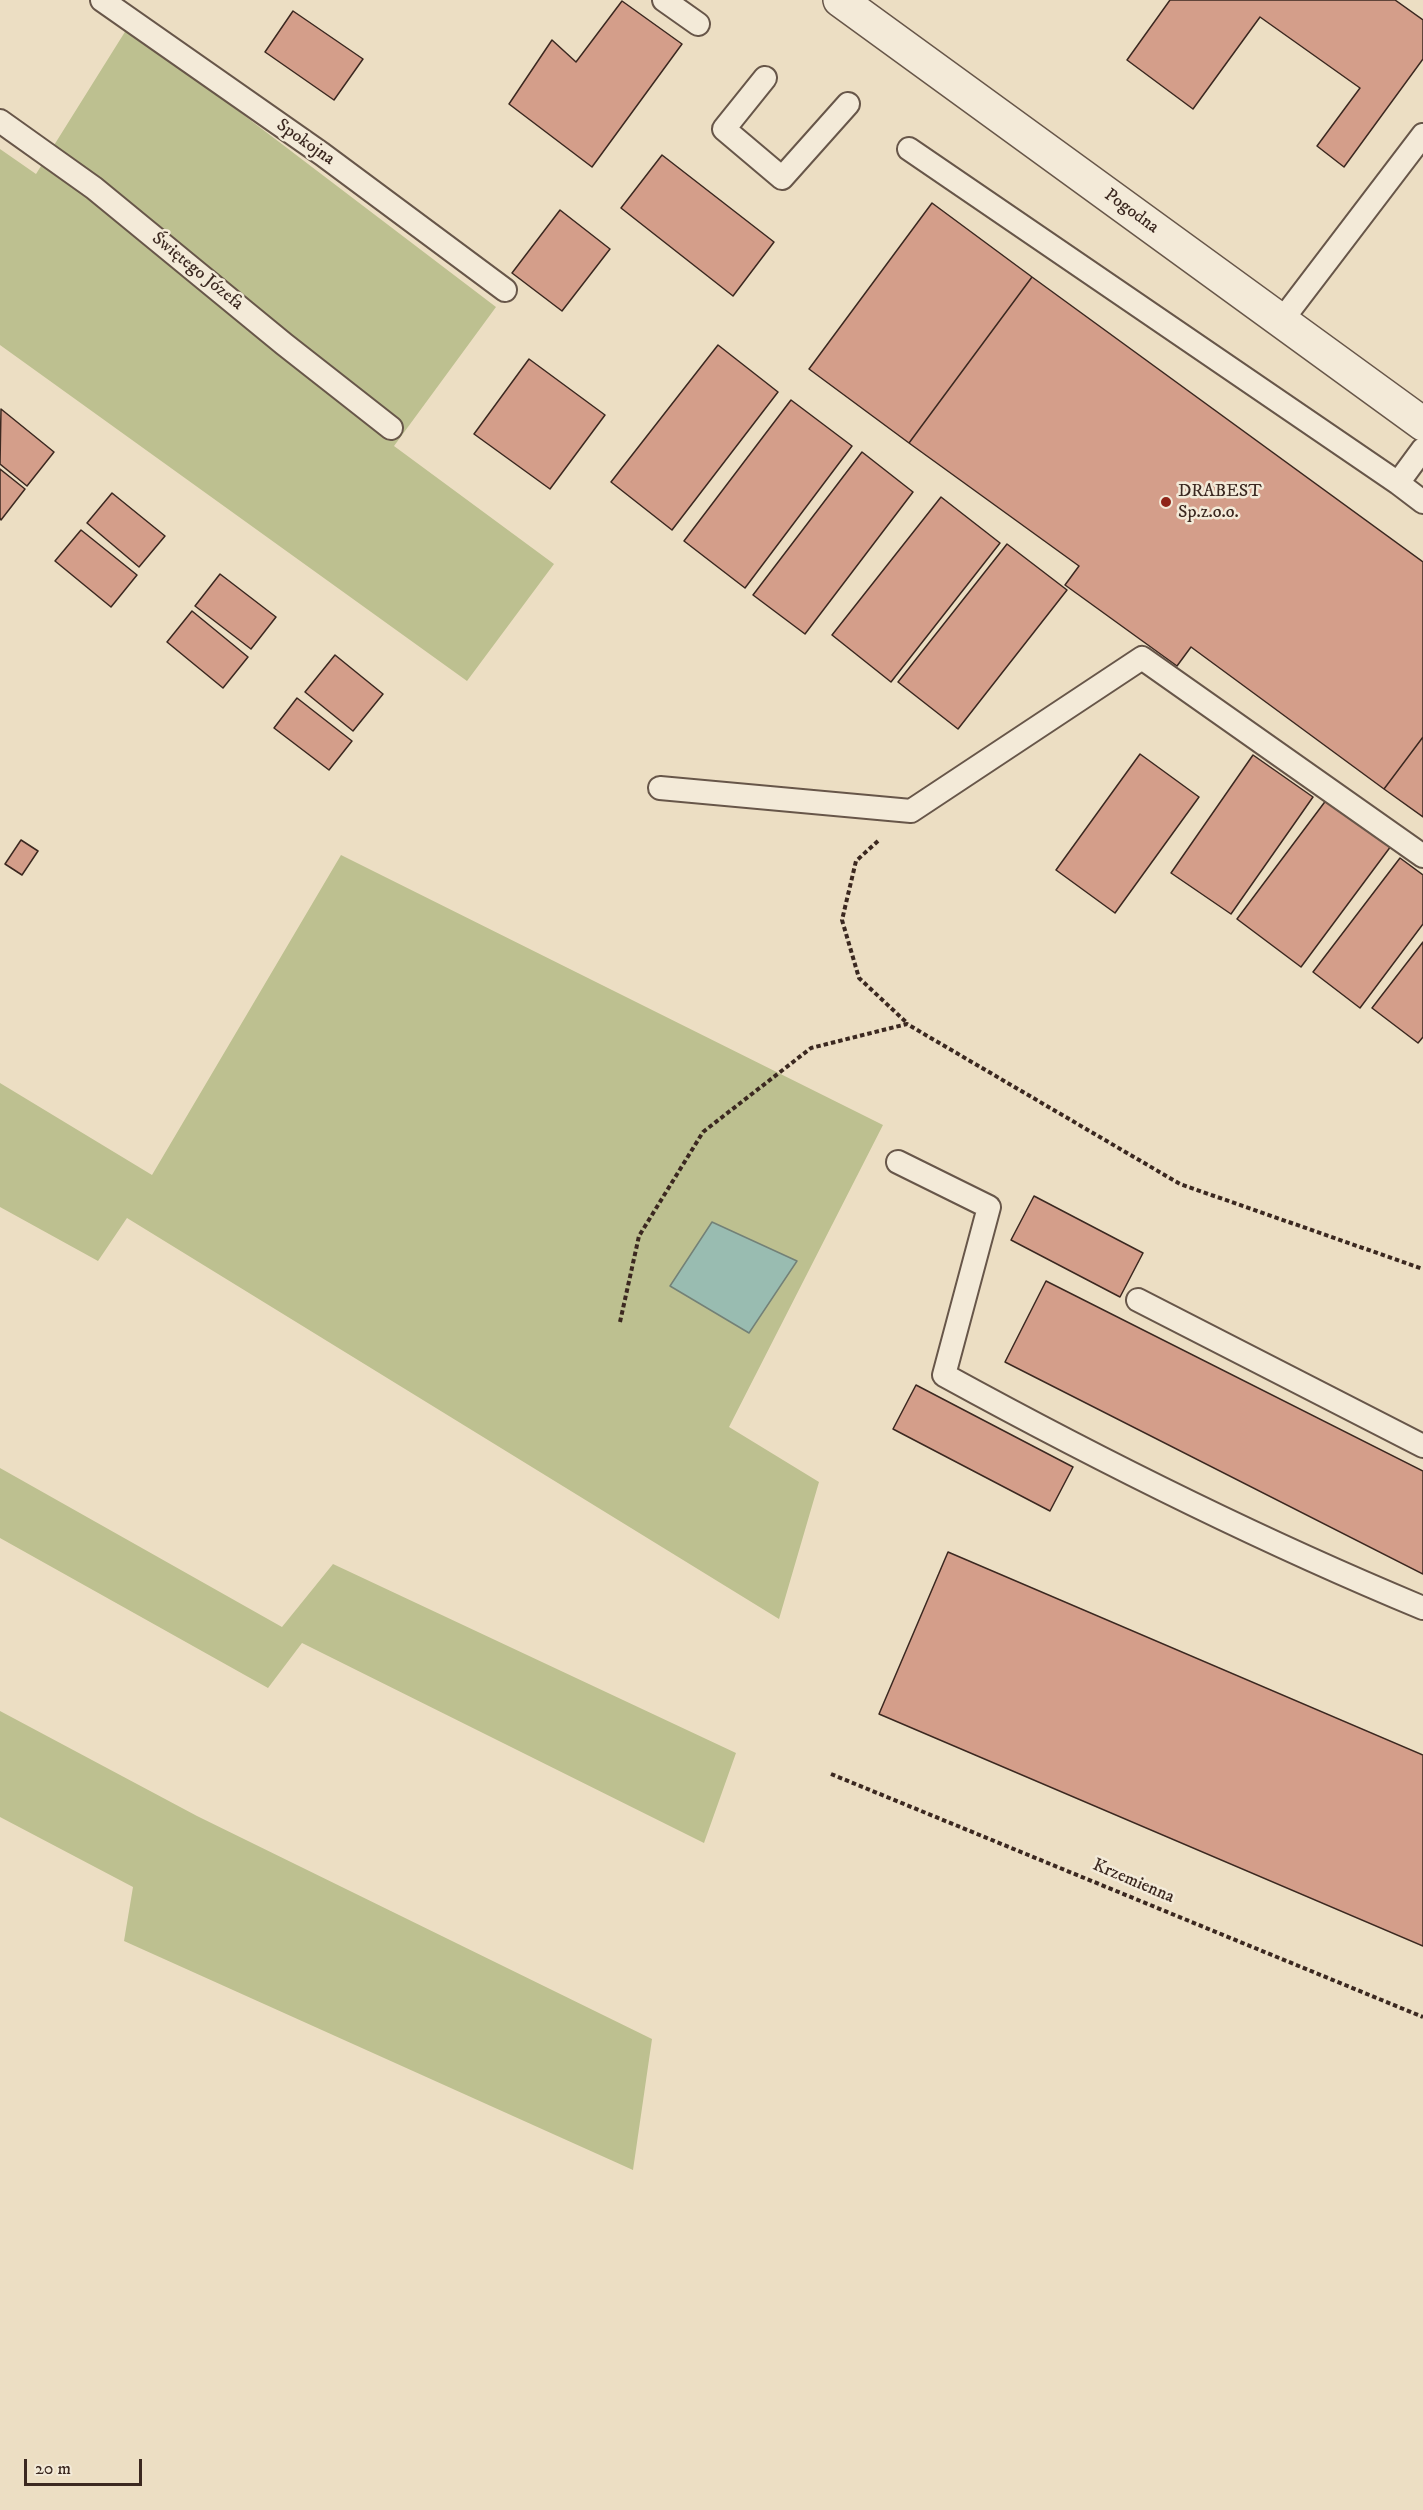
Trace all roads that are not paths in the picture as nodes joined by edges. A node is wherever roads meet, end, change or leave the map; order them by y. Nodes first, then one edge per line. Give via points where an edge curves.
1 (102, 0) edge
2 (664, 0) edge
3 (840, 0) edge
4 (698, 24) dead end
5 (765, 78) dead end
6 (848, 104) dead end
7 (0, 121) edge
8 (1423, 135) edge
9 (909, 149) dead end
10 (505, 290) dead end
11 (1282, 321) junction
12 (1423, 424) edge
13 (391, 428) dead end
14 (1423, 449) edge
15 (1398, 483) junction
16 (1423, 502) edge
17 (660, 788) dead end
18 (1423, 856) edge
19 (898, 1162) dead end
20 (1137, 1300) dead end
21 (1423, 1446) edge
22 (1423, 1608) edge

1 - 10 lane, Spokojna via 322,154
2 - 4 lane
3 - 11 street, Pogodna
5 - 6 lane via 724,129 782,178
7 - 13 lane, Świętego Józefa via 94,188
8 - 11 lane
9 - 15 lane
11 - 12 street, Pogodna
14 - 15 lane
15 - 16 lane
17 - 18 lane via 911,811 1142,658
19 - 22 lane via 989,1207 944,1376 1325,1567
20 - 21 lane

